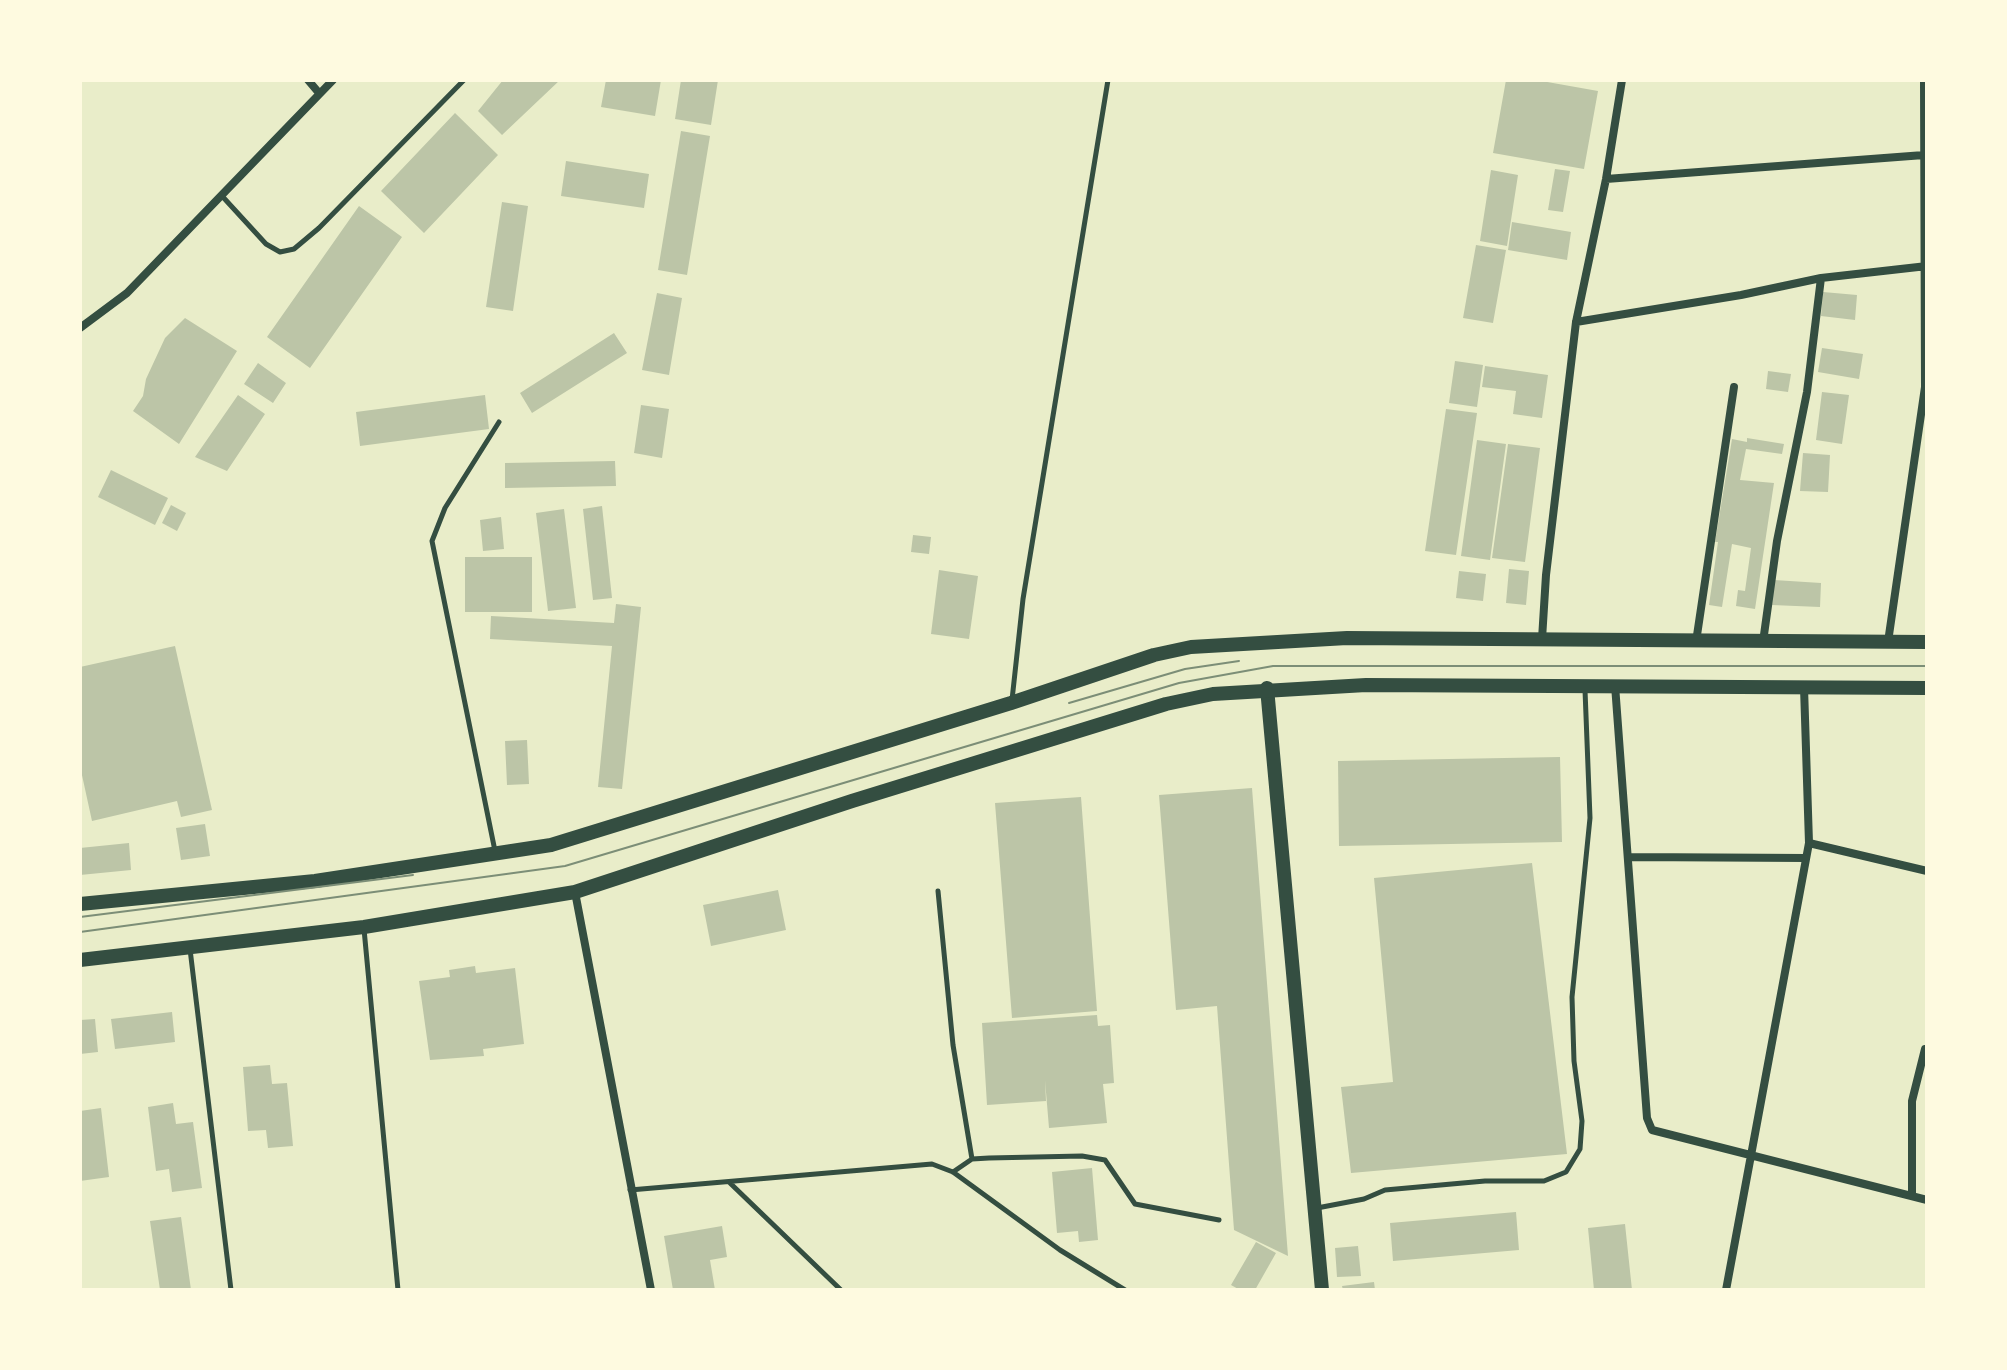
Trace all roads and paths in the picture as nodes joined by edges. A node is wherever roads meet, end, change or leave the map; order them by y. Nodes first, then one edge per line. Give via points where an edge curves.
1 (308, 80) edge
2 (333, 80) edge
3 (464, 80) edge
4 (1108, 80) edge
5 (1622, 80) edge
6 (1924, 80) edge
7 (319, 93) junction
8 (1924, 155) junction
9 (1606, 179) junction
10 (221, 195) junction
11 (1927, 266) edge
12 (1821, 278) junction
13 (1576, 322) junction
14 (80, 328) edge
15 (1734, 387) dead end
16 (499, 422) dead end
17 (1542, 639) junction
18 (1696, 642) junction
19 (1763, 642) junction
20 (1888, 642) junction
21 (1927, 642) edge
22 (1585, 685) junction
23 (1615, 685) junction
24 (1804, 687) junction
25 (1267, 688) junction
26 (1927, 688) edge
27 (1011, 703) junction
28 (1809, 843) junction
29 (495, 856) junction
30 (1629, 857) junction
31 (1806, 858) junction
32 (1927, 871) edge
33 (938, 891) dead end
34 (575, 892) junction
35 (80, 904) edge
36 (364, 927) junction
37 (190, 949) junction
38 (80, 960) edge
39 (1925, 1049) edge
40 (1752, 1155) junction
41 (972, 1159) junction
42 (953, 1172) junction
43 (729, 1182) junction
44 (630, 1190) junction
45 (1912, 1196) junction
46 (1927, 1200) edge
47 (1315, 1209) junction
48 (1219, 1220) dead end
49 (231, 1290) edge
50 (398, 1290) edge
51 (651, 1290) edge
52 (841, 1290) edge
53 (1125, 1290) edge
54 (1322, 1290) edge
55 (1726, 1290) edge

1 - 7 street
2 - 7 street
3 - 10 lane via 294,249 280,252 266,244
4 - 27 lane via 1023,599
5 - 9 street
6 - 8 street
7 - 10 street
8 - 9 street
8 - 11 street
9 - 13 street
10 - 14 street via 127,293
11 - 12 street
11 - 20 street via 1925,387
12 - 13 street
12 - 19 street via 1807,392
13 - 17 street
15 - 18 street
16 - 29 lane via 445,508 432,541
17 - 18 main road
17 - 27 main road via 1347,638 1191,647
18 - 19 main road
19 - 20 main road
20 - 21 main road
22 - 23 main road
22 - 25 main road
22 - 47 lane via 1590,818 1572,997 1580,1149 1566,1172 1544,1181 1385,1190
23 - 24 main road
23 - 30 street
24 - 26 main road
24 - 28 street
25 - 34 main road via 1166,704
25 - 47 main road
27 - 29 main road via 616,827
28 - 31 street
28 - 32 street
29 - 35 main road via 315,881
30 - 31 street
30 - 40 street via 1647,1118 1660,1135
31 - 40 street
33 - 41 lane via 953,1045
34 - 36 main road
34 - 44 street
36 - 37 main road
36 - 50 lane
37 - 38 main road
37 - 49 lane
39 - 45 street via 1912,1101
40 - 45 street
40 - 55 street
41 - 42 lane
41 - 48 lane via 1105,1160 1135,1204
42 - 43 lane via 932,1164
42 - 53 lane
43 - 44 lane
43 - 52 lane
44 - 51 street
45 - 46 street
47 - 54 main road

